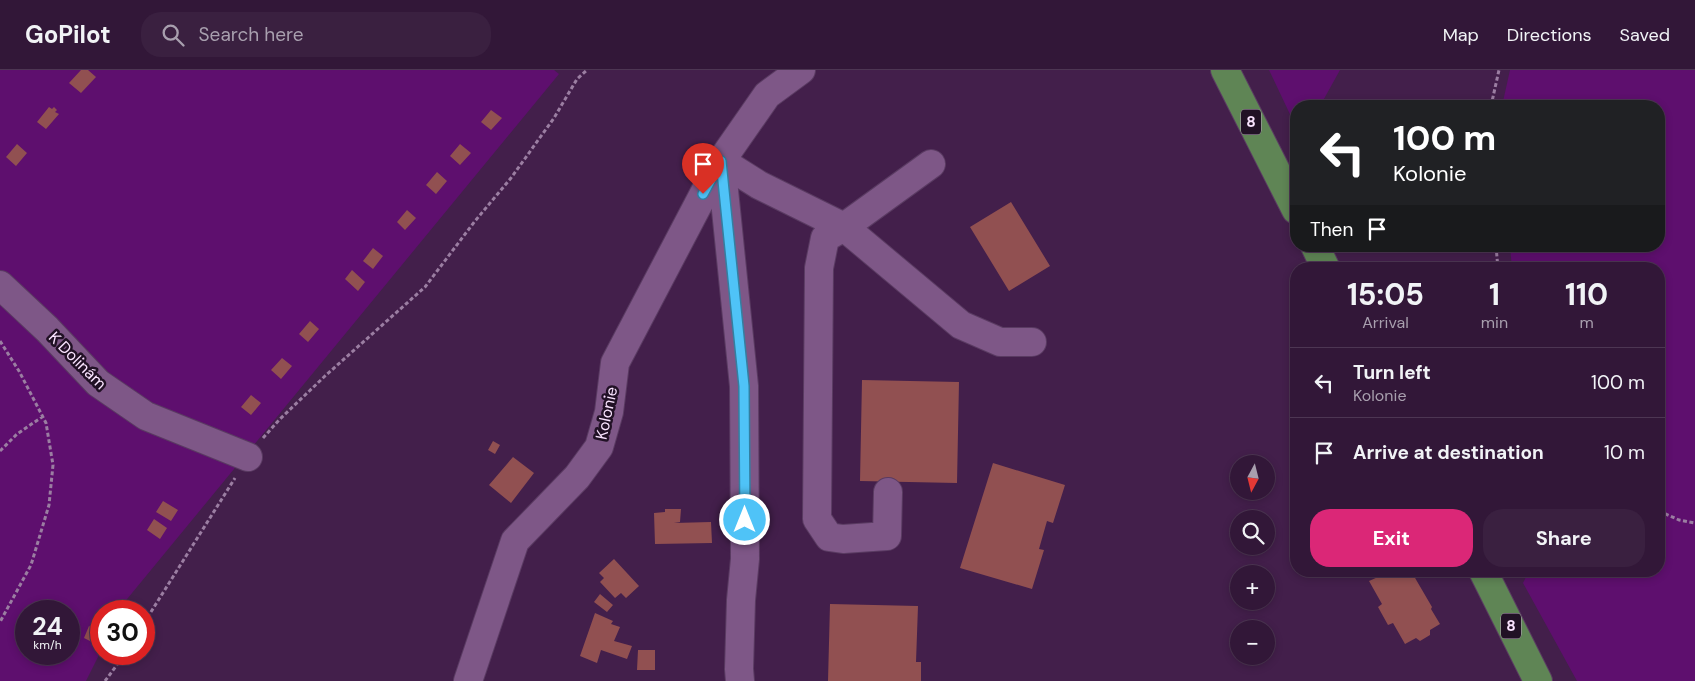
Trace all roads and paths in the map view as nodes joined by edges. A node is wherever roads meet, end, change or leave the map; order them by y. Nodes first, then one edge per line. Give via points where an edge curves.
1 (587, 70) edge
2 (801, 70) edge
3 (1225, 70) edge
4 (1499, 70) edge
5 (1492, 100) edge
6 (721, 161) junction
7 (931, 164) dead end
8 (1290, 198) edge
9 (844, 227) junction
10 (0, 285) edge
11 (0, 341) edge
12 (1032, 342) dead end
13 (42, 417) junction
14 (0, 451) edge
15 (248, 457) junction
16 (888, 492) dead end
17 (1665, 513) edge
18 (1695, 523) edge
19 (1491, 577) edge
20 (155, 606) edge
21 (0, 622) edge
22 (117, 665) edge
23 (105, 681) edge
24 (468, 681) edge
25 (740, 681) edge
26 (1538, 681) edge

1 - 15 path via 577,79 511,178 426,287 325,376 279,420
2 - 6 street, Kolonie via 767,95
3 - 8 main road, 8
4 - 5 path
6 - 9 street via 759,185
6 - 24 street, Kolonie via 615,363 609,412 599,447 577,477 515,541
6 - 25 street via 744,386 745,558
7 - 9 street
9 - 12 street via 962,325 1000,342
9 - 16 street via 825,238 819,268 817,519 829,537 887,536
10 - 15 street, K Dolinám via 47,328 98,384 146,416
11 - 13 path
13 - 14 path via 16,434
13 - 21 path via 46,423 53,465 49,505 31,565
15 - 20 path
17 - 18 path
19 - 26 main road, 8
22 - 23 path

